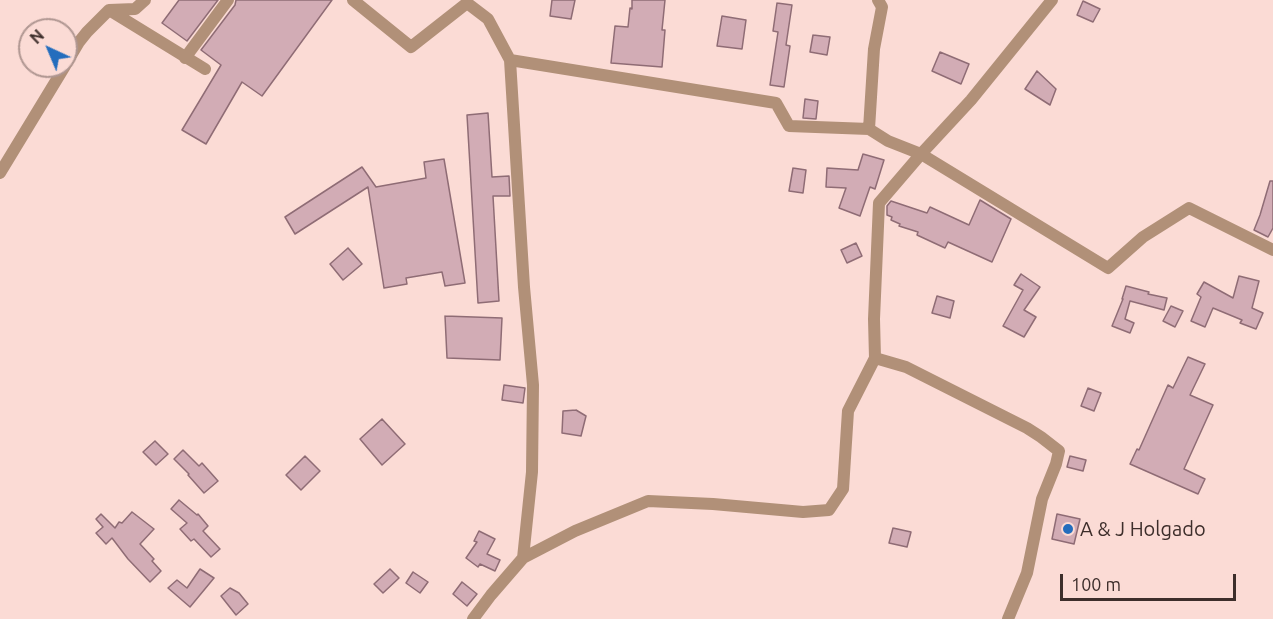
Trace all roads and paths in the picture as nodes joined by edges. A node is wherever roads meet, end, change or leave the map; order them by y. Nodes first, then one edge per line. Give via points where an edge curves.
1 (145, 0) edge
2 (228, 0) edge
3 (353, 0) edge
4 (878, 0) edge
5 (1052, 0) edge
6 (109, 10) junction
7 (78, 44) edge
8 (185, 58) junction
9 (510, 60) junction
10 (205, 69) dead end
11 (57, 78) edge
12 (869, 129) junction
13 (921, 154) junction
14 (0, 173) edge
15 (1273, 250) edge
16 (875, 358) junction
17 (523, 558) junction
18 (473, 619) edge
19 (1008, 619) edge

1 - 6 street via 135,9
2 - 8 street
3 - 9 street via 411,47 467,3 488,19
4 - 12 street via 882,7 874,49
5 - 13 street via 971,100
6 - 7 street
6 - 8 street
8 - 10 street
9 - 12 street via 776,103 789,126
9 - 17 street via 533,386
11 - 14 street
12 - 13 street
13 - 15 street via 1108,268 1143,237 1189,208
13 - 16 street via 879,203
16 - 17 street via 848,411 843,489 829,510 803,512 648,501
16 - 19 street via 906,368 1017,423 1059,451 1042,500 1027,573
17 - 18 street

